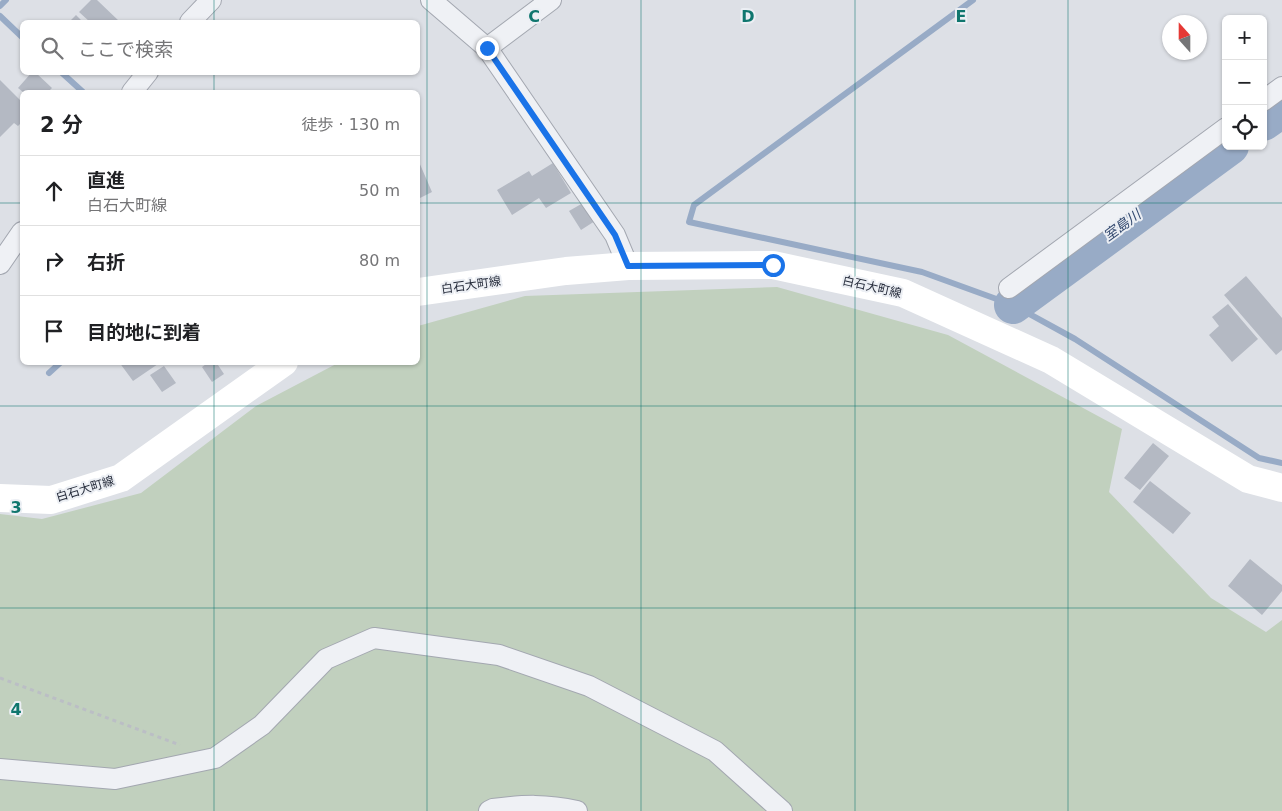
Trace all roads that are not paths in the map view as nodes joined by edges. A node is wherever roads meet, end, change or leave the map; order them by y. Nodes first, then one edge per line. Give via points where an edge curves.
1 (212, 0) edge
2 (432, 0) edge
3 (551, 0) edge
4 (192, 20) edge
5 (487, 48) junction
6 (146, 75) edge
7 (1282, 87) edge
8 (134, 90) edge
9 (1267, 98) edge
10 (1222, 131) edge
11 (20, 235) edge
12 (0, 264) edge
13 (628, 266) junction
14 (1009, 288) dead end
15 (420, 292) edge
16 (280, 365) edge
17 (1282, 488) edge
18 (0, 498) edge
19 (0, 769) edge
20 (489, 811) edge
21 (577, 811) edge
22 (782, 811) edge

1 - 4 street
2 - 5 street
3 - 5 street
5 - 13 street via 615,235
6 - 8 street
7 - 9 street
10 - 14 street
11 - 12 street
13 - 15 main road, 白石大町線 via 566,271
13 - 17 main road, 白石大町線 via 773,265 903,293 1051,360 1248,479
16 - 18 main road, 白石大町線 via 121,478 51,500
19 - 22 street via 115,779 215,758 262,726 326,659 374,638 499,655 589,686 715,751
20 - 21 street via 525,804

